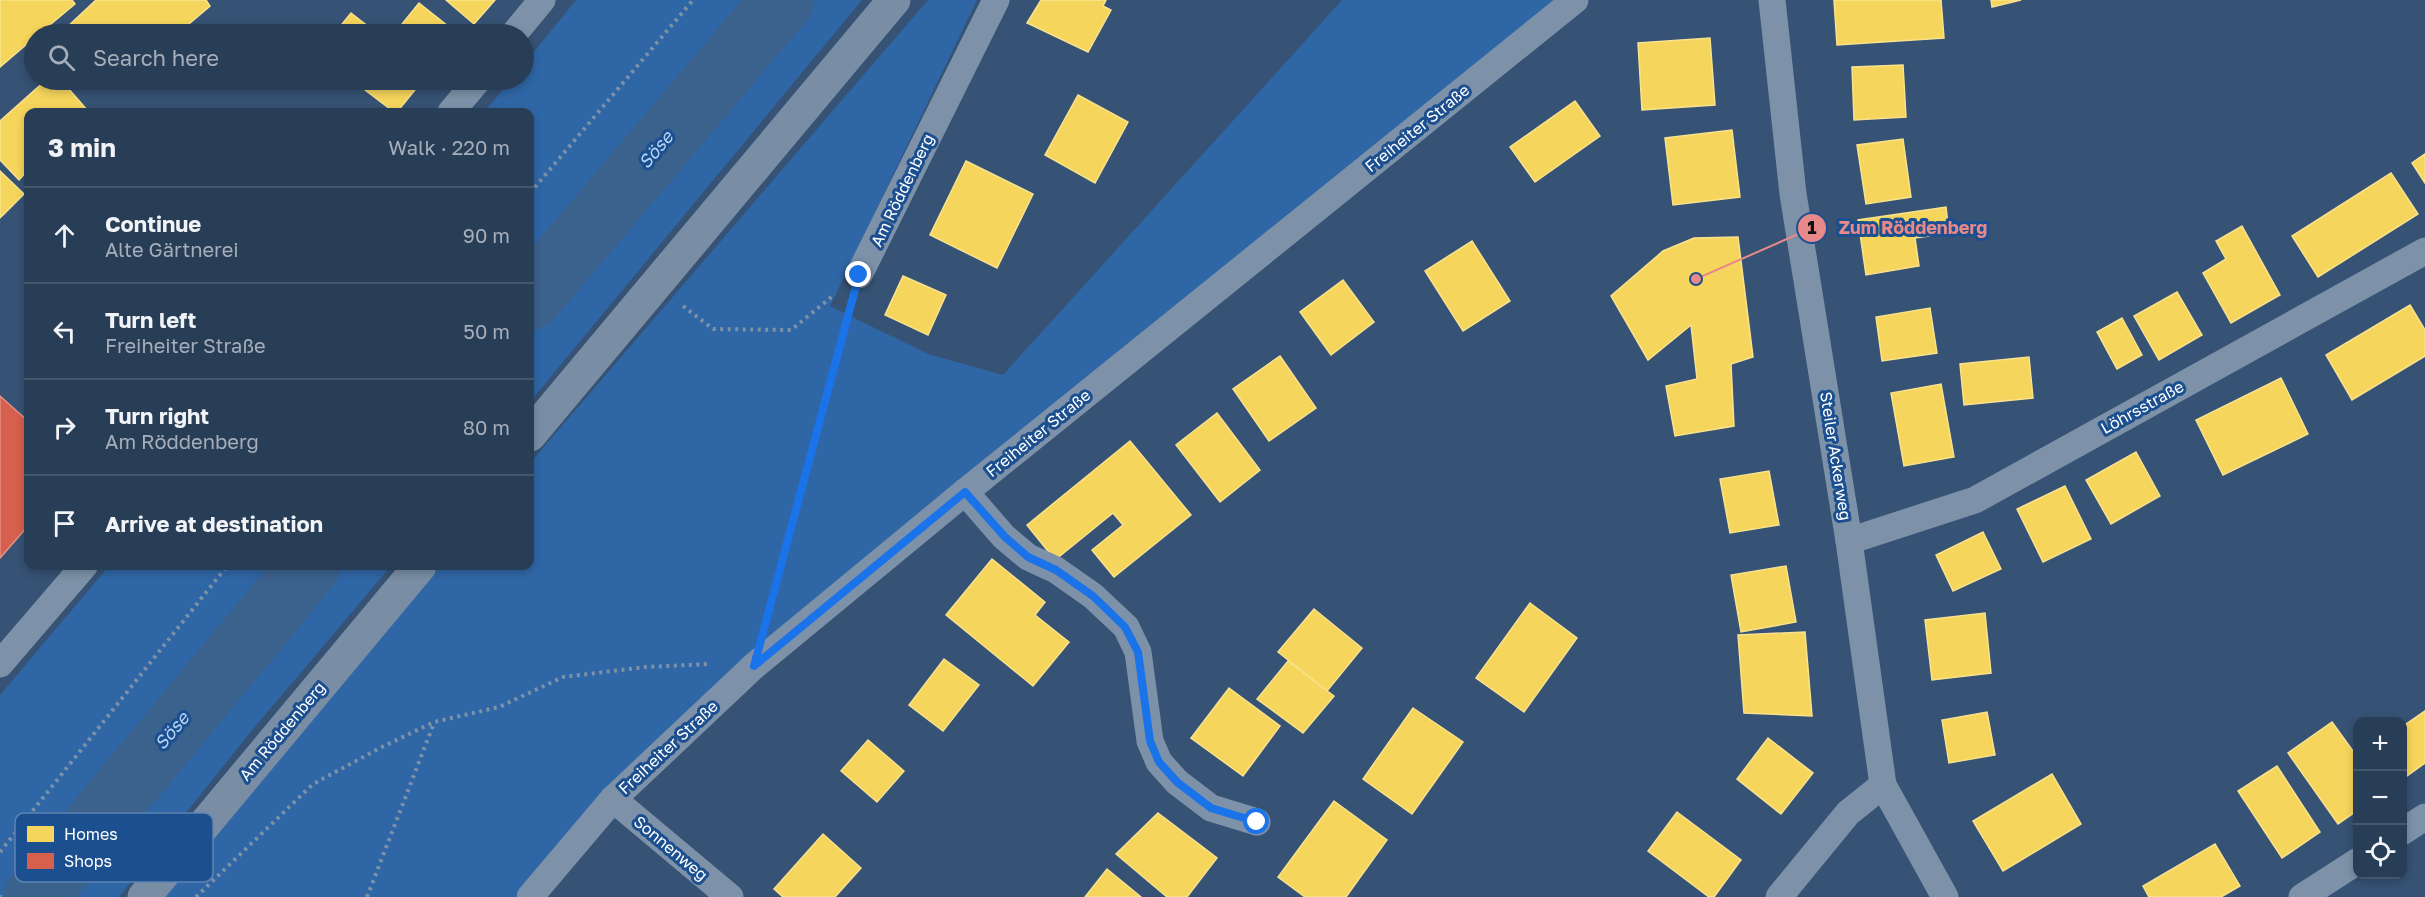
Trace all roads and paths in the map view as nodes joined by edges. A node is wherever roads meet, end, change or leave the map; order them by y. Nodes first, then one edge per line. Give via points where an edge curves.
1 (542, 0) edge
2 (693, 0) edge
3 (894, 0) edge
4 (996, 0) edge
5 (1575, 0) edge
6 (1772, 0) edge
7 (522, 24) edge
8 (470, 90) edge
9 (454, 108) edge
10 (534, 187) edge
11 (2425, 251) edge
12 (859, 275) joint
13 (656, 285) junction
14 (837, 292) dead end
15 (534, 430) edge
16 (965, 492) junction
17 (1850, 541) junction
18 (81, 570) edge
19 (224, 570) edge
20 (417, 570) edge
21 (0, 664) edge
22 (711, 664) dead end
23 (754, 666) junction
24 (434, 722) junction
25 (1883, 785) junction
26 (613, 799) junction
27 (31, 813) edge
28 (213, 814) edge
29 (2425, 817) edge
30 (1257, 822) dead end
31 (2407, 829) edge
32 (15, 833) edge
33 (0, 852) edge
34 (2353, 864) edge
35 (213, 881) edge
36 (157, 882) edge
37 (212, 882) edge
38 (144, 897) edge
39 (196, 897) edge
40 (367, 897) edge
41 (530, 897) edge
42 (730, 897) edge
43 (1779, 897) edge
44 (1945, 897) edge
45 (2302, 897) edge

1 - 7 street
2 - 10 path
3 - 13 main road
4 - 12 street, Am Röddenberg
5 - 16 street, Freiheiter Straße
6 - 17 street, Steiler Ackerweg via 1793,194
8 - 9 street
11 - 17 street, Löhrsstraße via 1975,500
12 - 23 path
13 - 14 path via 713,329 791,330
13 - 15 main road
16 - 23 street, Freiheiter Straße
16 - 30 street via 1028,557 1056,570 1093,596 1125,627 1138,652 1150,741 1159,762 1177,782 1211,808
17 - 25 street, Steiler Ackerweg
18 - 21 street
19 - 27 path
20 - 28 main road, Am Röddenberg
22 - 24 path via 563,677 499,707
23 - 26 street, Freiheiter Straße
24 - 35 path via 314,784
24 - 40 path
25 - 43 street via 1848,813
25 - 44 street, Steiler Ackerweg
26 - 41 street, Freiheiter Straße
26 - 42 street, Sonnenweg
29 - 31 street
32 - 33 path
34 - 45 street
36 - 38 main road, Am Röddenberg
37 - 39 path

